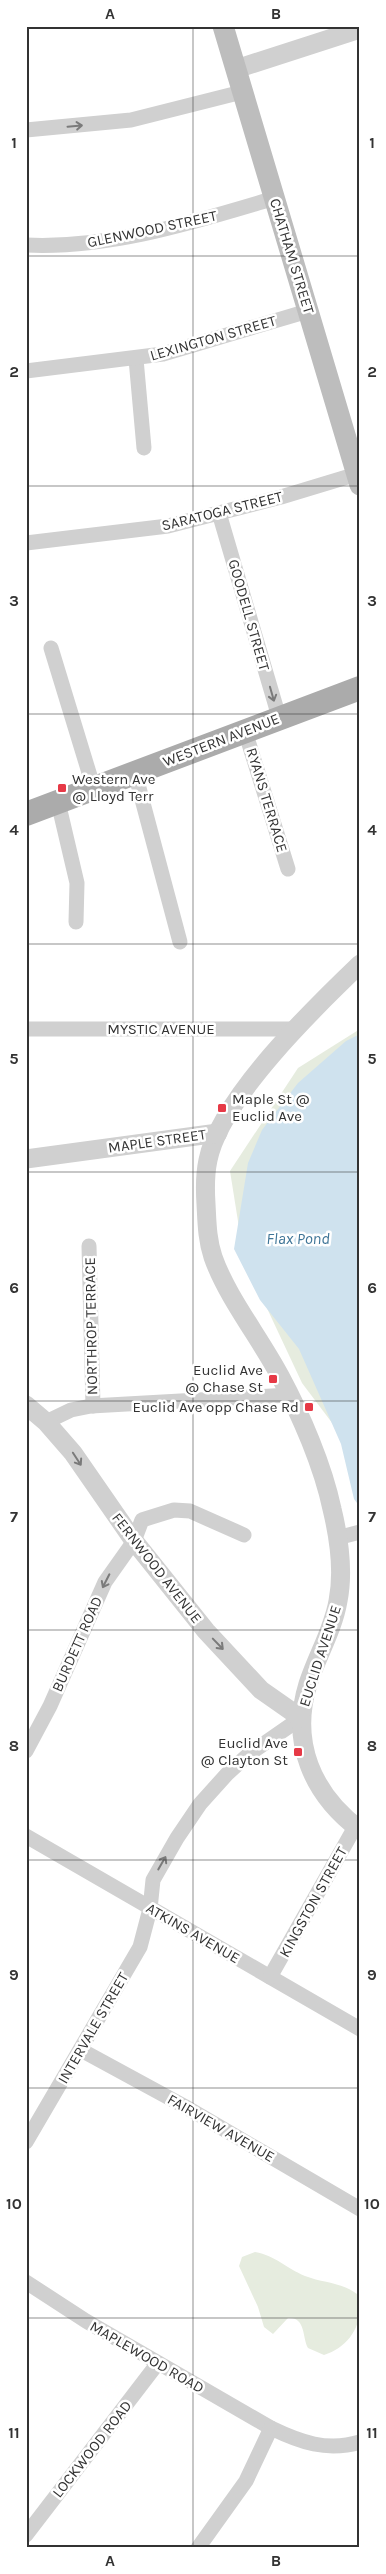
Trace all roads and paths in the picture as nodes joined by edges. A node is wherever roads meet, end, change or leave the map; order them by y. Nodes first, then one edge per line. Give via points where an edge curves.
1 (223, 26) edge
2 (360, 29) edge
3 (236, 69) junction
4 (242, 92) junction
5 (26, 130) edge
6 (275, 198) junction
7 (26, 245) edge
8 (308, 311) junction
9 (136, 359) junction
10 (26, 371) edge
11 (144, 448) dead end
12 (358, 480) edge
13 (219, 513) junction
14 (26, 543) edge
15 (51, 648) dead end
16 (360, 688) edge
17 (279, 717) junction
18 (245, 731) junction
19 (135, 773) junction
20 (94, 789) junction
21 (58, 802) junction
22 (26, 814) edge
23 (288, 869) dead end
24 (76, 922) dead end
25 (180, 942) dead end
26 (360, 964) edge
27 (26, 1029) edge
28 (295, 1029) junction
29 (218, 1133) junction
30 (26, 1159) edge
31 (89, 1246) dead end
32 (289, 1395) junction
33 (26, 1405) edge
34 (92, 1406) junction
35 (46, 1422) junction
36 (360, 1532) edge
37 (244, 1535) dead end
38 (337, 1538) junction
39 (134, 1541) junction
40 (302, 1718) junction
41 (32, 1726) edge
42 (26, 1751) edge
43 (358, 1828) edge
44 (26, 1836) edge
45 (150, 1909) junction
46 (270, 1977) junction
47 (360, 2029) edge
48 (81, 2050) junction
49 (26, 2142) edge
50 (360, 2209) edge
51 (26, 2282) edge
52 (158, 2364) junction
53 (271, 2428) junction
54 (360, 2442) edge
55 (26, 2535) edge
56 (198, 2548) edge

1 - 3 main road, CHATHAM STREET
2 - 3 street
3 - 4 main road, CHATHAM STREET
5 -> 4 street via 131,120
4 - 6 main road, CHATHAM STREET
6 - 7 street, GLENWOOD STREET via 198,222 116,239
6 - 8 main road, CHATHAM STREET
8 - 9 street, LEXINGTON STREET via 176,352
8 - 12 main road, CHATHAM STREET
9 - 10 street, LEXINGTON STREET
9 - 11 street
12 - 13 street, SARATOGA STREET
13 - 14 street, SARATOGA STREET via 168,526
13 -> 17 street, GOODELL STREET
15 - 20 street
16 - 17 main road, WESTERN AVENUE
17 - 18 main road, WESTERN AVENUE
18 - 19 main road, WESTERN AVENUE
18 - 23 street, RYANS TERRACE
19 - 20 main road, WESTERN AVENUE
19 - 25 street
20 - 21 main road, WESTERN AVENUE
21 - 22 main road, WESTERN AVENUE
21 - 24 street via 77,883
26 - 28 street, MAPLE STREET
27 - 28 street, MYSTIC AVENUE
28 - 29 street, MAPLE STREET via 245,1090
29 - 30 street, MAPLE STREET
29 - 32 street, EUCLID AVENUE via 206,1172 206,1220 210,1248 218,1270
31 - 34 street, NORTHROP TERRACE
32 - 34 street
32 - 38 street, EUCLID AVENUE via 325,1485
33 - 35 street, FERNWOOD AVENUE
34 - 35 street via 71,1410
35 -> 39 street, FERNWOOD AVENUE via 73,1453
36 - 38 street
37 - 39 street, BURDETT ROAD via 190,1511 174,1510 142,1520
38 - 40 street, EUCLID AVENUE via 341,1583 338,1603 308,1685
39 -> 40 street, FERNWOOD AVENUE via 178,1598 261,1690
39 -> 41 street, BURDETT ROAD via 104,1582
40 - 43 street, EUCLID AVENUE via 303,1747 319,1786 332,1805
45 -> 40 street, INTERVALE STREET via 152,1880 176,1838 205,1799 249,1754
41 - 42 street, BURDETT ROAD
43 - 46 street, KINGSTON STREET
44 - 45 street, ATKINS AVENUE
45 - 46 street, ATKINS AVENUE
45 - 48 street, INTERVALE STREET via 140,1948
46 - 47 street, ATKINS AVENUE
48 - 49 street, INTERVALE STREET
48 - 50 street, FAIRVIEW AVENUE
51 - 52 street, MAPLEWOOD ROAD
52 - 53 street, MAPLEWOOD ROAD
52 - 55 street, LOCKWOOD ROAD
53 - 54 street, MAPLEWOOD ROAD via 313,2445 327,2447
53 - 56 street via 246,2481

